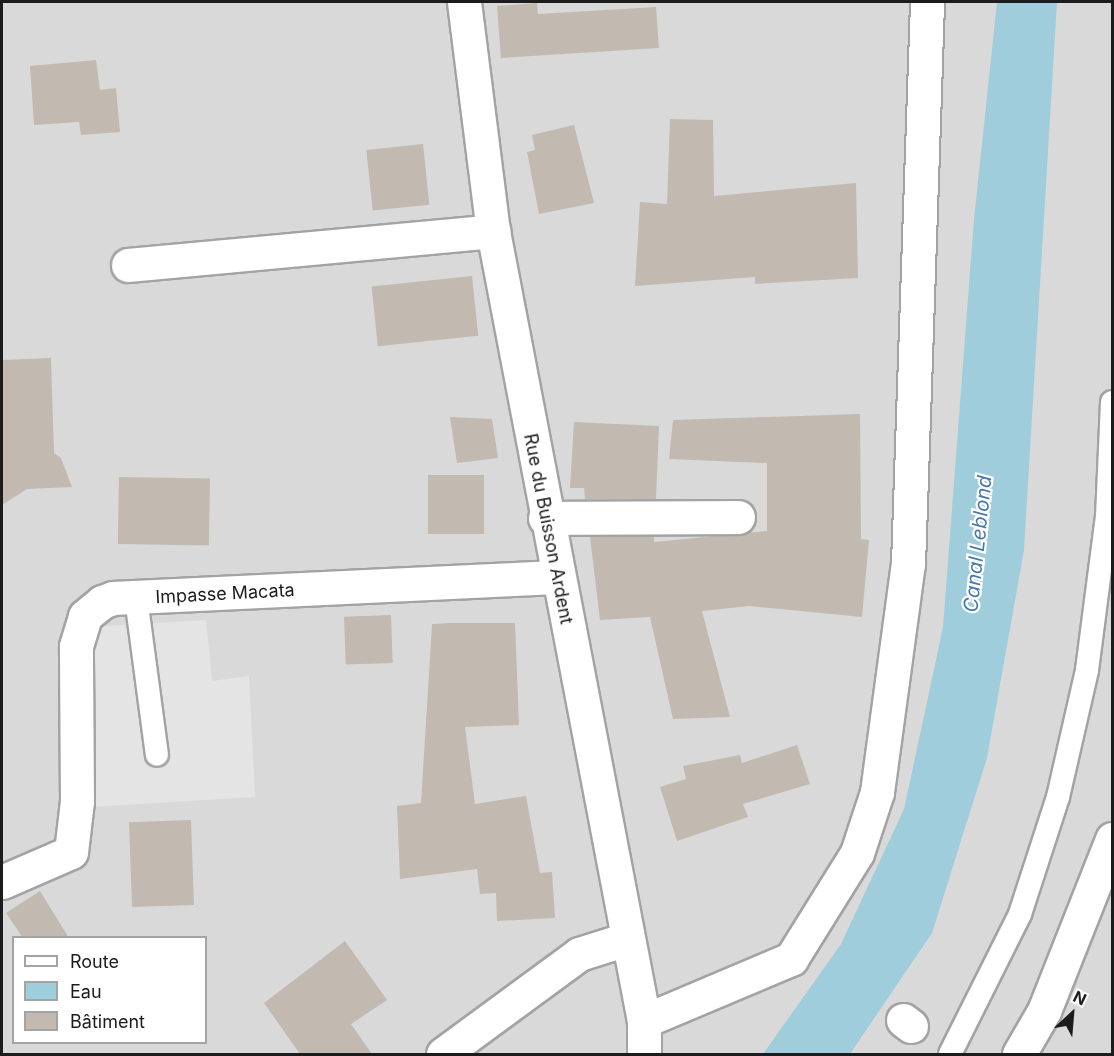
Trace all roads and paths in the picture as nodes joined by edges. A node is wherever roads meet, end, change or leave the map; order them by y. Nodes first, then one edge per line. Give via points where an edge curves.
1 (464, 2) edge
2 (927, 2) edge
3 (494, 231) junction
4 (128, 266) dead end
5 (1113, 402) edge
6 (738, 517) dead end
7 (545, 518) junction
8 (556, 577) junction
9 (136, 598) junction
10 (157, 755) dead end
11 (1113, 839) edge
12 (2, 882) edge
13 (627, 939) junction
14 (644, 1021) junction
15 (443, 1054) edge
16 (644, 1054) edge
17 (950, 1054) edge
18 (1019, 1054) edge

1 - 3 street, Rue du Buisson Ardent
2 - 14 street via 908,564 879,781 857,853 799,963
3 - 4 street
3 - 7 street, Rue du Buisson Ardent
5 - 17 lane via 1107,517 1087,670 1058,797 1020,914
6 - 7 street
7 - 8 street, Rue du Buisson Ardent
8 - 9 street, Impasse Macata
8 - 13 street, Rue du Buisson Ardent
9 - 10 lane
9 - 12 street, Impasse Macata via 102,602 85,616 78,629 77,801 71,852
11 - 18 street via 1044,1011
13 - 14 street, Rue du Buisson Ardent
13 - 15 street via 579,954
14 - 16 street, Rue du Buisson Ardent

